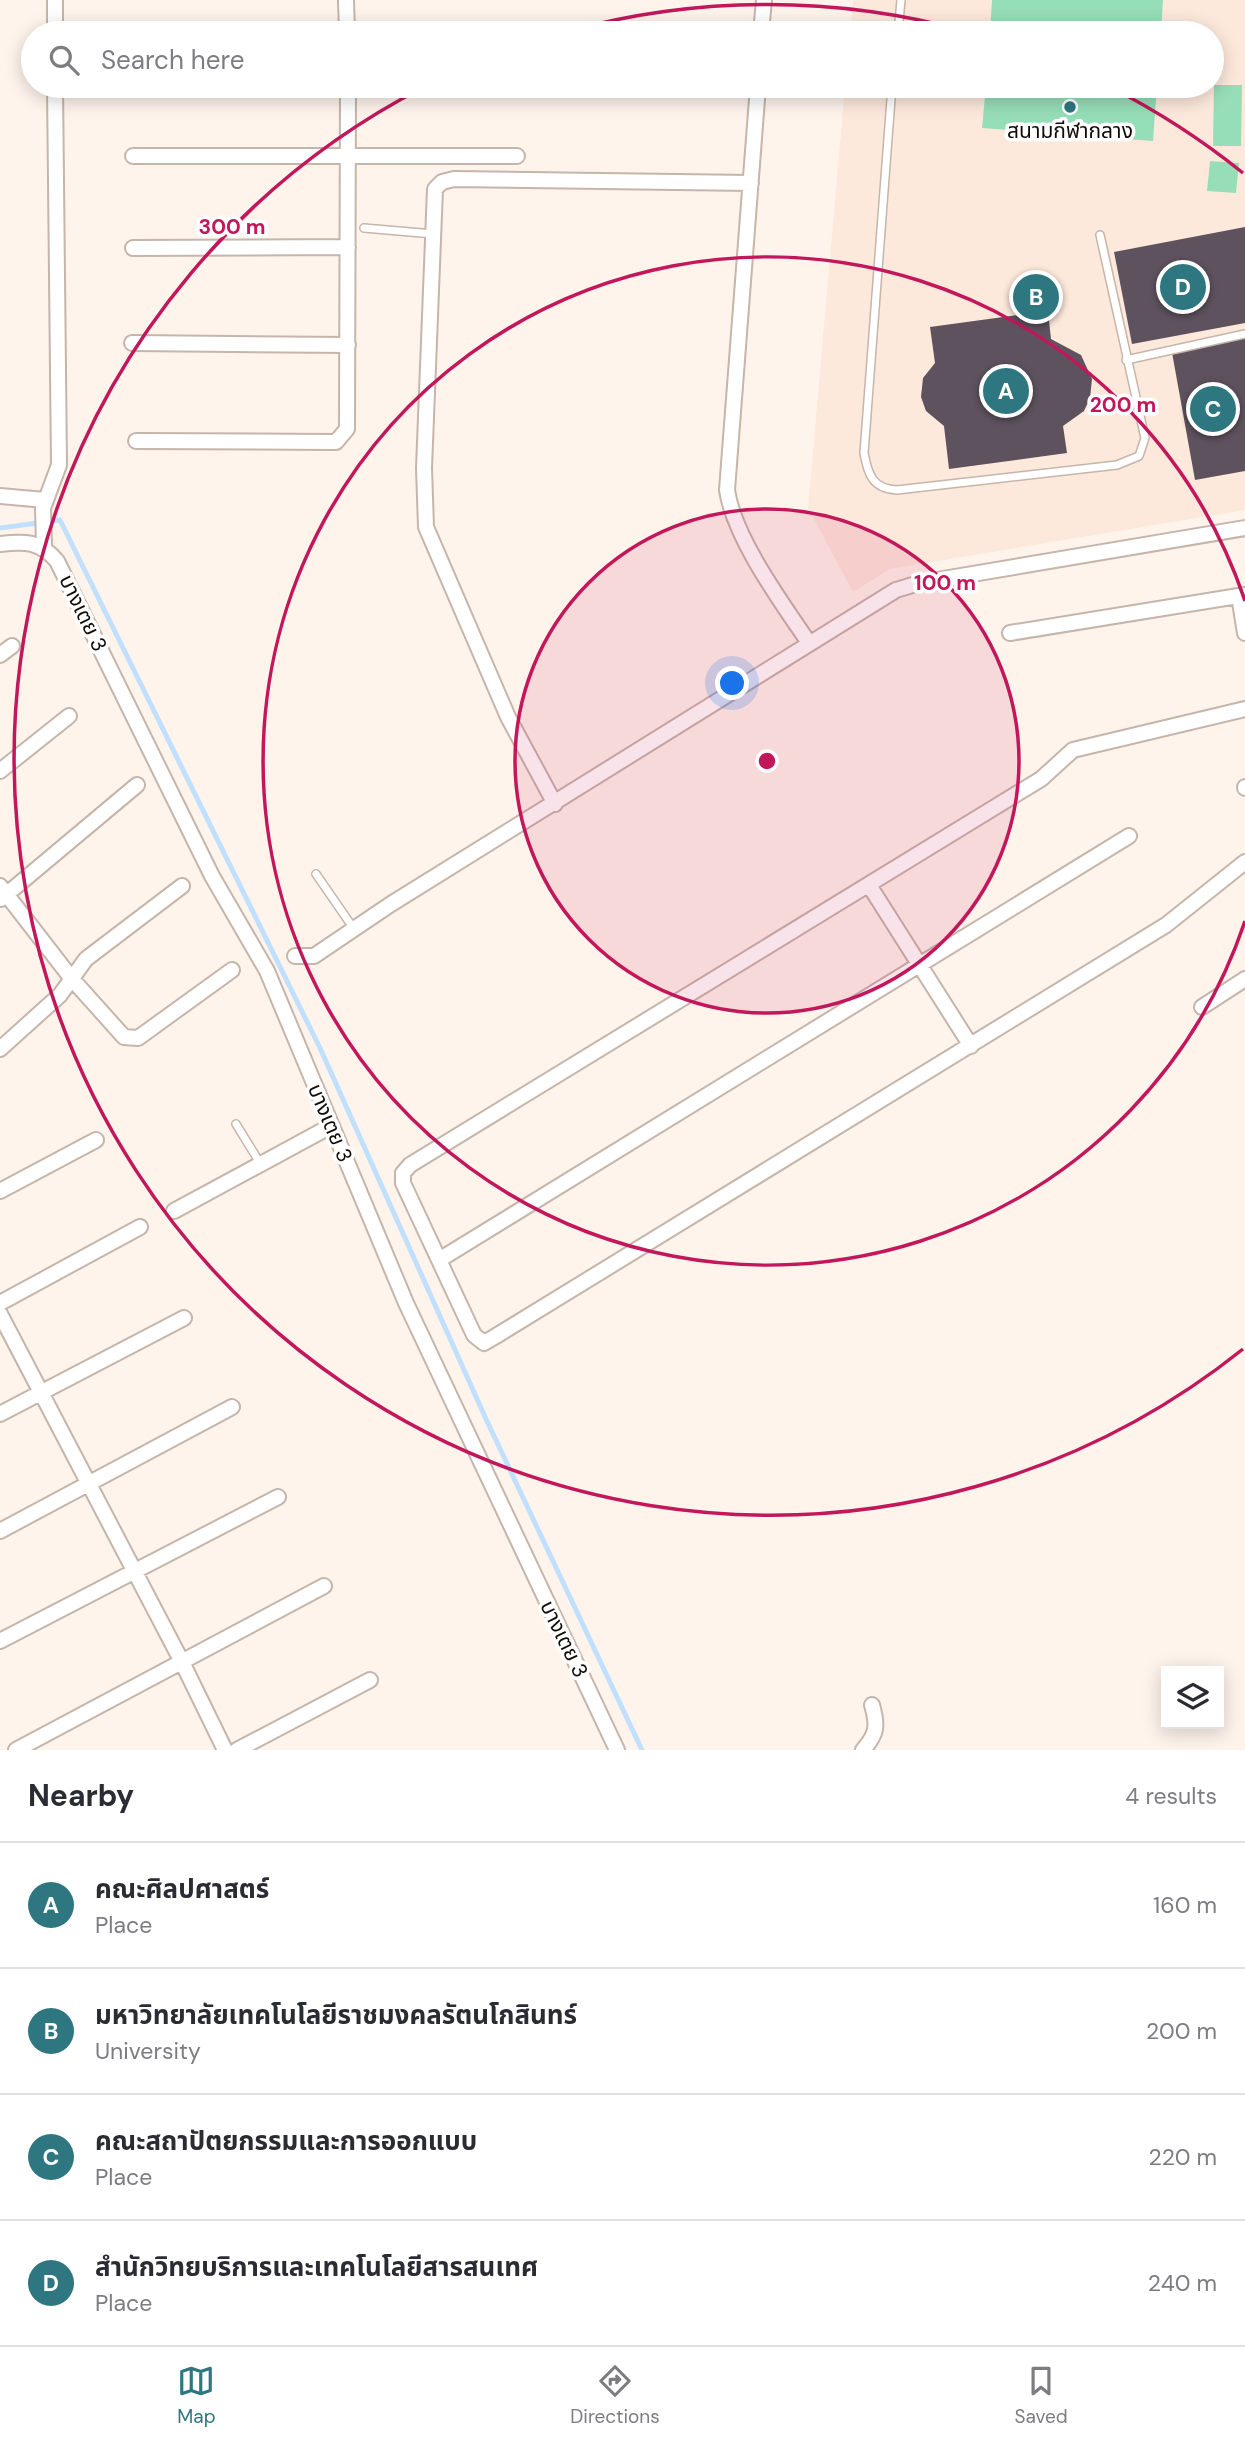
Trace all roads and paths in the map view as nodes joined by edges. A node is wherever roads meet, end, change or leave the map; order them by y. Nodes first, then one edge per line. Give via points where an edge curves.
1 (55, 0) edge
2 (346, 0) edge
3 (764, 0) edge
4 (901, 0) edge
5 (55, 21) edge
6 (347, 21) edge
7 (762, 21) edge
8 (899, 21) edge
9 (55, 98) edge
10 (348, 98) edge
11 (757, 98) edge
12 (891, 98) edge
13 (349, 154) junction
14 (133, 156) dead end
15 (517, 156) dead end
16 (751, 183) junction
17 (364, 228) dead end
18 (434, 234) junction
19 (1100, 234) dead end
20 (348, 247) junction
21 (133, 248) dead end
22 (1245, 334) edge
23 (132, 343) dead end
24 (348, 345) junction
25 (1126, 360) junction
26 (136, 441) dead end
27 (0, 496) edge
28 (44, 504) junction
29 (1245, 528) edge
30 (0, 544) edge
31 (44, 546) junction
32 (1242, 596) edge
33 (1010, 633) dead end
34 (1245, 633) edge
35 (809, 643) junction
36 (1245, 709) edge
37 (69, 716) dead end
38 (0, 771) edge
39 (137, 785) dead end
40 (555, 804) junction
41 (1129, 836) dead end
42 (1245, 862) edge
43 (316, 874) dead end
44 (869, 885) junction
45 (182, 886) dead end
46 (2, 894) edge
47 (355, 930) junction
48 (295, 956) dead end
49 (922, 965) junction
50 (232, 970) dead end
51 (72, 979) junction
52 (1245, 979) edge
53 (1202, 1006) dead end
54 (971, 1046) junction
55 (0, 1049) edge
56 (236, 1124) dead end
57 (331, 1126) junction
58 (96, 1140) dead end
59 (260, 1163) junction
60 (0, 1191) edge
61 (174, 1211) dead end
62 (140, 1227) dead end
63 (439, 1259) junction
64 (0, 1303) edge
65 (0, 1314) edge
66 (184, 1318) dead end
67 (41, 1392) junction
68 (232, 1407) dead end
69 (0, 1415) edge
70 (89, 1484) junction
71 (278, 1497) dead end
72 (0, 1531) edge
73 (135, 1572) junction
74 (324, 1586) dead end
75 (0, 1641) edge
76 (182, 1662) junction
77 (370, 1679) dead end
78 (872, 1705) dead end
79 (16, 1750) edge
80 (225, 1750) edge
81 (237, 1750) edge
82 (617, 1750) edge
83 (863, 1750) edge

1 - 5 street
2 - 6 street
3 - 7 street
4 - 8 lane
9 - 28 street via 59,465
10 - 13 street
11 - 16 street
12 - 25 lane via 864,453 867,472 876,484 897,490 1117,465 1139,456 1145,438
13 - 14 street
13 - 15 street
13 - 20 street
16 - 18 street via 454,179 435,189
16 - 35 street via 729,506 771,586
17 - 18 lane
18 - 40 street via 423,491 426,527 509,717
19 - 25 lane
20 - 21 street
20 - 24 street
22 - 25 lane
23 - 24 street
24 - 26 street via 347,429 336,442
27 - 28 street
28 - 31 street
29 - 35 street via 919,583 896,590
30 - 31 street via 22,541
31 - 57 street, บางเตย 3 via 57,561 212,876 267,971
32 - 33 street
32 - 34 street
35 - 40 street
36 - 44 street via 1073,750 1041,779
37 - 38 street
39 - 46 street
40 - 47 street
41 - 49 street
42 - 54 street via 1166,925
43 - 47 lane
44 - 49 street
44 - 63 street via 410,1164 403,1173 403,1184
45 - 51 street via 86,959
46 - 51 street
47 - 48 street via 314,956
49 - 54 street
49 - 63 street
50 - 51 street via 138,1038 124,1037
51 - 55 street
52 - 53 street
54 - 63 street via 484,1343 474,1335
56 - 59 lane
57 - 59 street
57 - 82 street, บางเตย 3 via 439,1376
58 - 60 street
59 - 61 street
62 - 64 street
65 - 67 street
66 - 67 street
67 - 69 street
67 - 70 street
68 - 70 street
70 - 72 street
70 - 73 street
71 - 73 street
73 - 75 street
73 - 76 street
74 - 76 street
76 - 79 street
76 - 80 street
77 - 81 street
78 - 83 street via 878,1725

